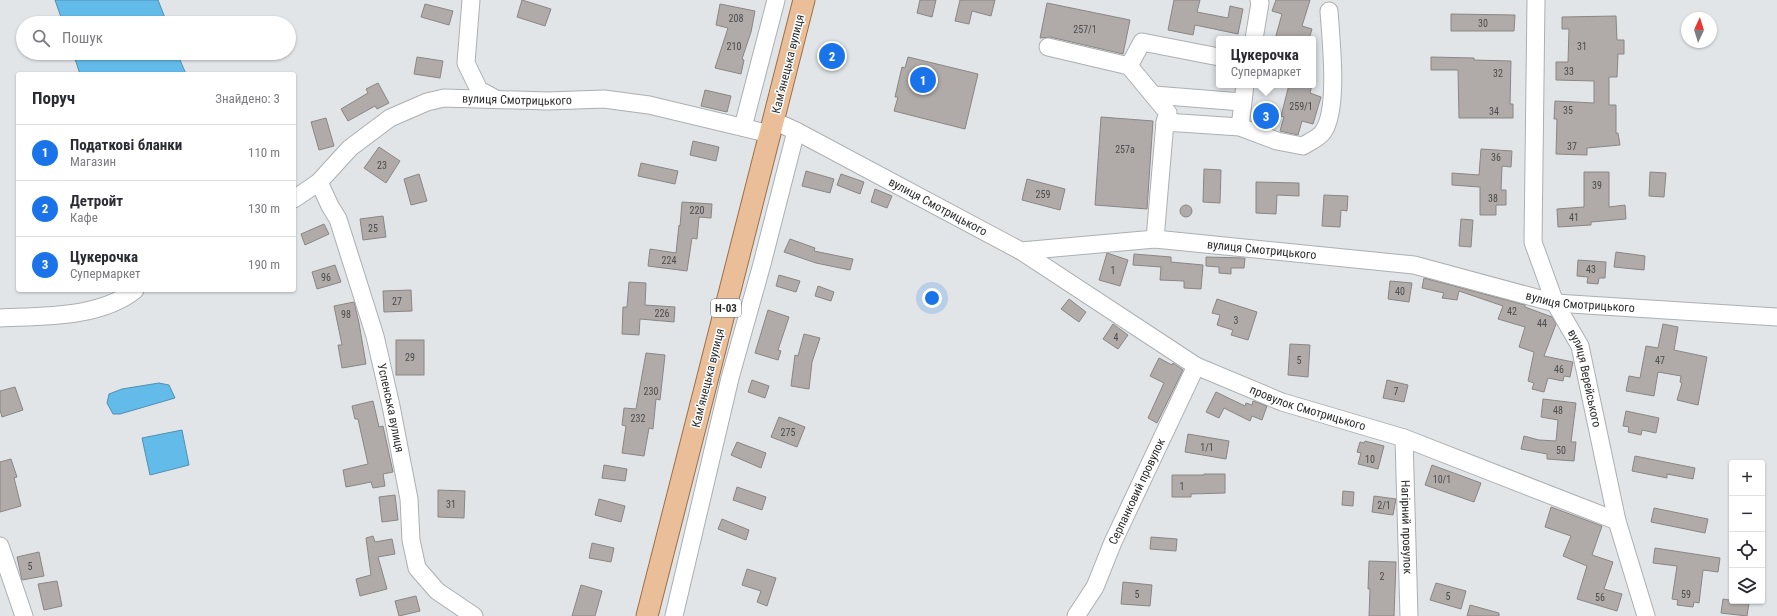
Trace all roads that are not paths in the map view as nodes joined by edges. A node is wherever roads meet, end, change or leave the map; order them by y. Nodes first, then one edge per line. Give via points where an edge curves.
1 (471, 0) edge
2 (776, 0) edge
3 (804, 0) edge
4 (1259, 0) edge
5 (1536, 0) edge
6 (1329, 11) dead end
7 (1254, 36) edge
8 (1048, 47) dead end
9 (1216, 56) edge
10 (466, 63) junction
11 (1129, 66) junction
12 (1244, 88) edge
13 (1154, 95) junction
14 (444, 98) junction
15 (496, 99) junction
16 (1242, 102) junction
17 (1165, 122) junction
18 (743, 127) junction
19 (772, 127) junction
20 (1240, 127) junction
21 (796, 131) junction
22 (319, 182) junction
23 (296, 198) edge
24 (1155, 239) junction
25 (1021, 251) junction
26 (132, 292) edge
27 (1555, 303) junction
28 (0, 318) edge
29 (1777, 318) edge
30 (1196, 366) junction
31 (1404, 438) junction
32 (1617, 521) junction
33 (0, 546) edge
34 (24, 616) edge
35 (474, 616) edge
36 (647, 616) edge
37 (674, 616) edge
38 (1076, 616) edge
39 (1409, 616) edge
40 (1646, 616) edge

1 - 10 street
2 - 18 street
3 - 19 main road, Камʼянецька вулиця / Н-03
4 - 7 street
5 - 27 street, вулиця Верейського via 1533,242
6 - 20 street via 1333,102 1322,134 1303,146 1277,141
8 - 11 street
9 - 11 street via 1142,42
10 - 14 street via 462,85
10 - 15 street via 479,90
11 - 13 street
12 - 16 street
13 - 16 street
13 - 17 street via 1168,114
14 - 15 street, вулиця Смотрицького
14 - 22 street, вулиця Смотрицького via 427,102 390,118 350,148
15 - 18 street, вулиця Смотрицького via 604,99 649,105
16 - 20 street
17 - 20 street
17 - 24 street
18 - 19 street, вулиця Смотрицького
19 - 21 street, вулиця Смотрицького
19 - 36 main road, Камʼянецька вулиця / Н-03
21 - 25 street, вулиця Смотрицького
21 - 37 street via 730,378
22 - 23 street, вулиця Смотрицького
22 - 35 street, Успенська вулиця via 340,225 375,336 409,499 411,540 417,568 437,591
24 - 25 street, вулиця Смотрицького
24 - 27 street, вулиця Смотрицького via 1414,266
25 - 30 street, провулок Смотрицького
26 - 28 street via 105,307 74,313
27 - 29 street, вулиця Смотрицького
27 - 32 street, вулиця Верейського via 1580,346
30 - 31 street, провулок Смотрицького via 1282,402
30 - 38 street, Серпанковий провулок via 1113,542 1095,587
31 - 32 street, провулок Смотрицького
31 - 39 street, Нагірний провулок
32 - 40 street, вулиця Верейського
33 - 34 street

